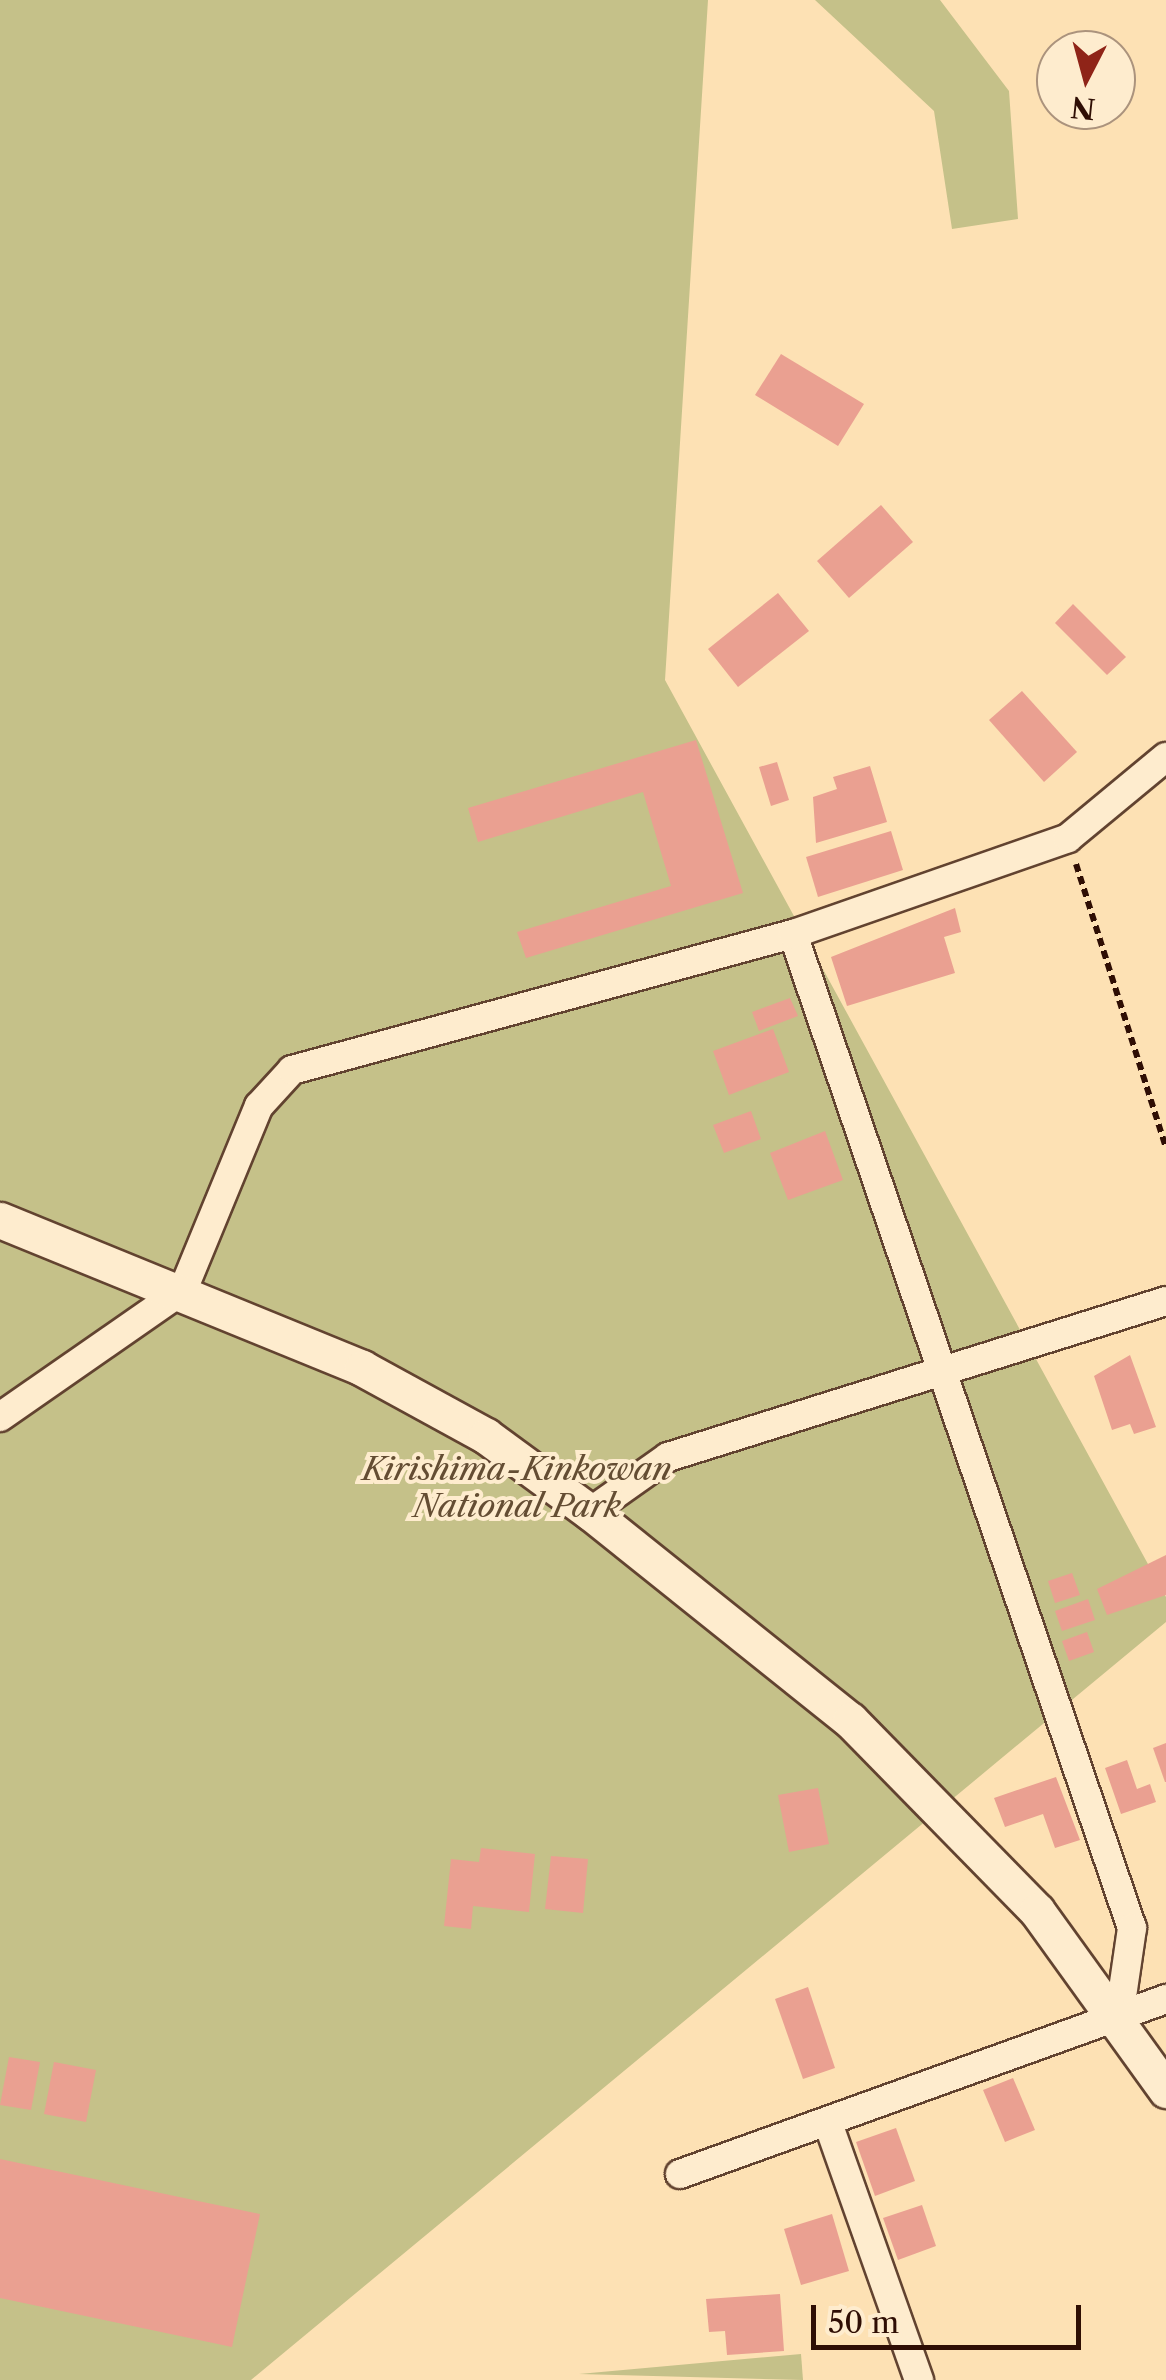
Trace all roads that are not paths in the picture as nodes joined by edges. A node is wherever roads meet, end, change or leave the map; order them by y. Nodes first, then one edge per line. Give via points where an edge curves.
1 (1166, 757) edge
2 (793, 934) junction
3 (0, 1220) edge
4 (183, 1290) junction
5 (1166, 1301) edge
6 (946, 1371) junction
7 (0, 1417) edge
8 (590, 1512) junction
9 (1166, 1999) edge
10 (1119, 2017) junction
11 (1166, 2090) edge
12 (828, 2124) junction
13 (680, 2174) dead end
14 (919, 2380) edge

1 - 2 street via 1068,838
2 - 4 street via 292,1070 259,1106
2 - 6 street
3 - 4 street
4 - 7 street
4 - 8 street via 362,1368 486,1436
5 - 6 street
6 - 8 street via 668,1457
6 - 10 street via 1132,1928
8 - 10 street via 850,1720 1037,1911
9 - 10 street
10 - 11 street
10 - 12 street
12 - 13 street
12 - 14 street

